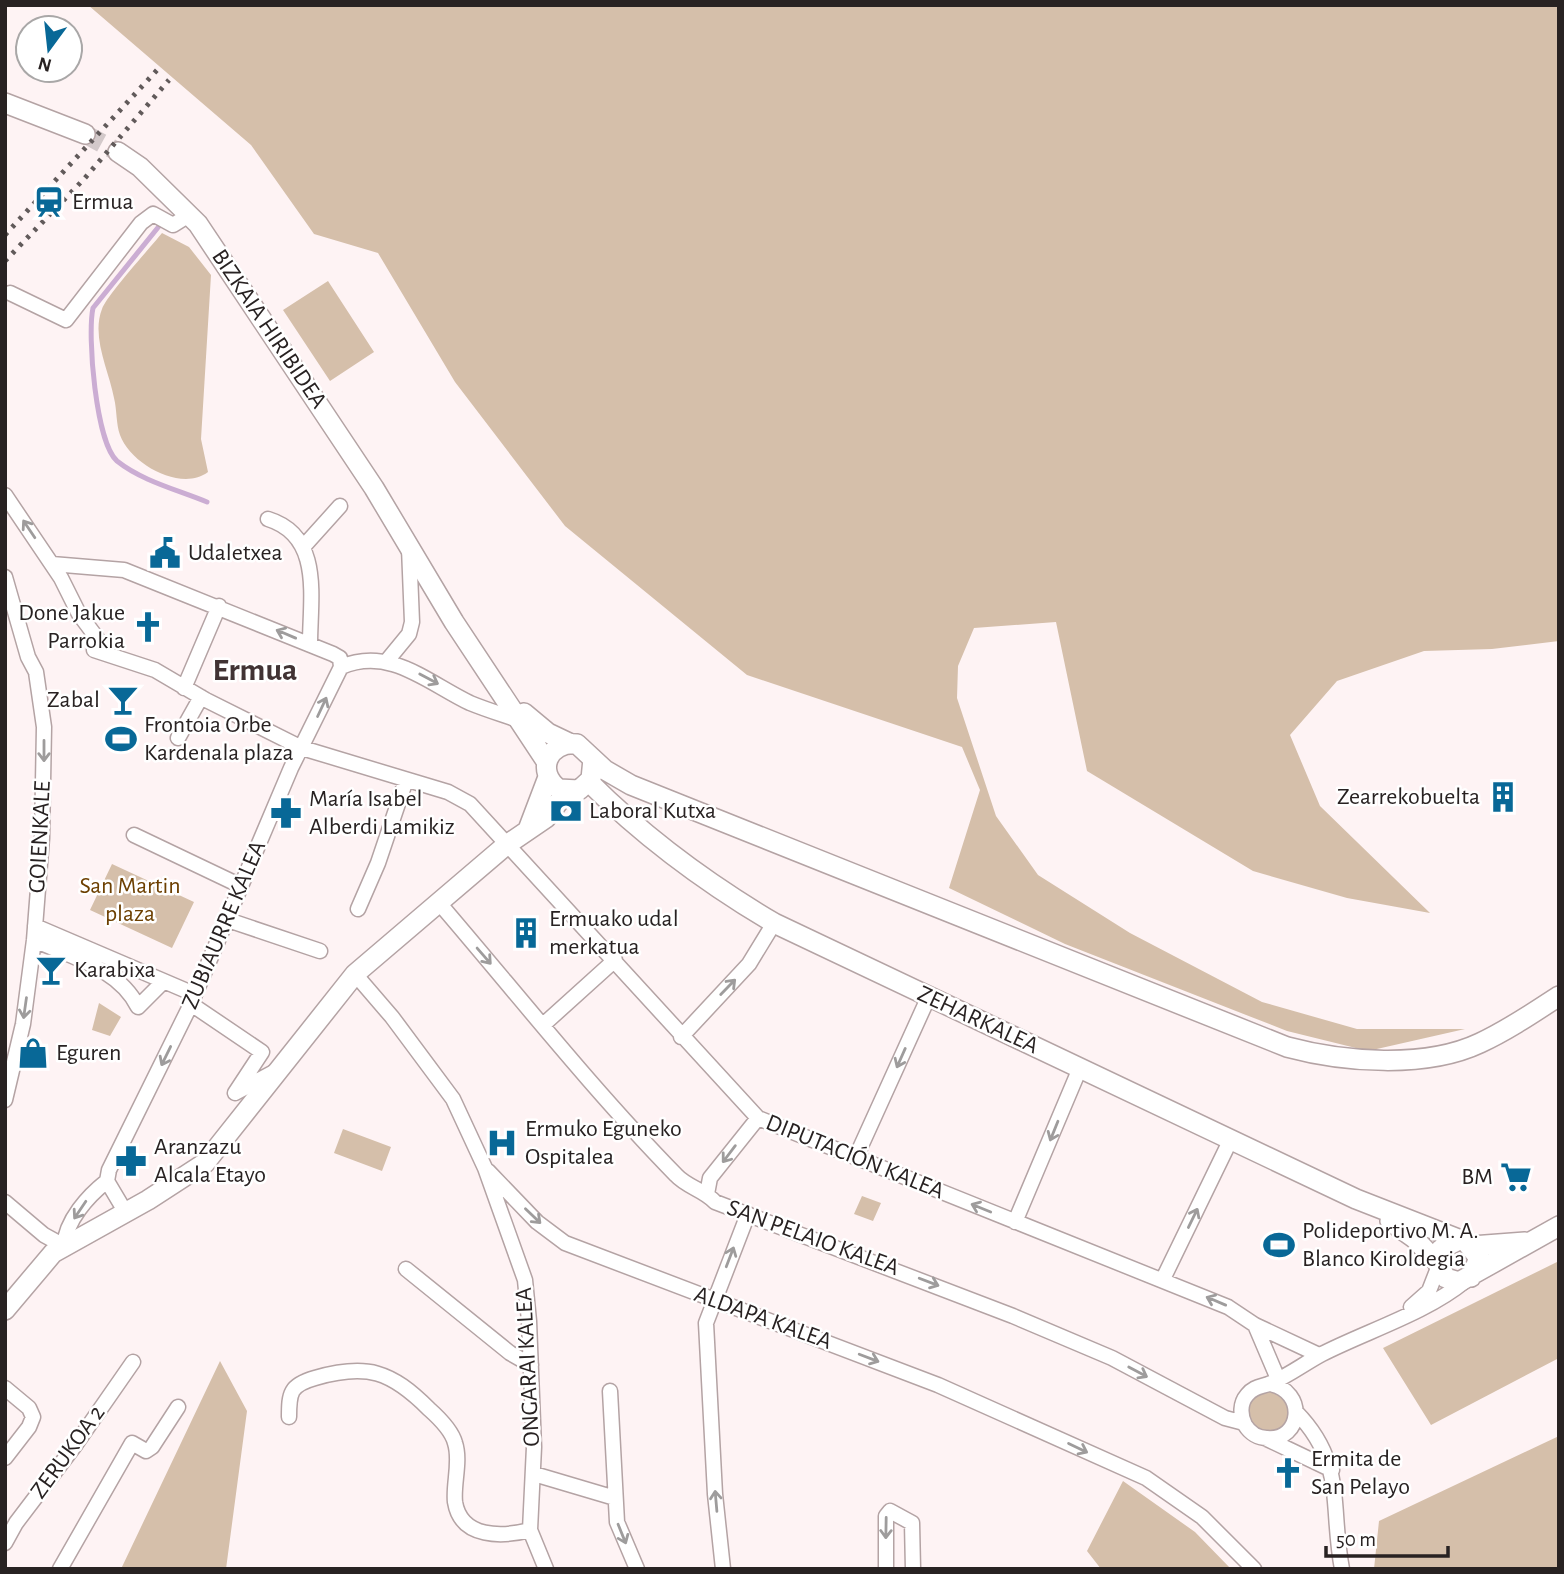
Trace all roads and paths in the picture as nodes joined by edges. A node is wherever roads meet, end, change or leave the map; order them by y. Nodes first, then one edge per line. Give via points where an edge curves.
1 (5, 103) edge
2 (85, 134) tunnel mouth
3 (118, 152) tunnel mouth
4 (188, 215) junction
5 (10, 293) dead end
6 (5, 495) edge
7 (340, 506) dead end
8 (268, 519) dead end
9 (409, 543) junction
10 (304, 546) junction
11 (52, 564) junction
12 (5, 577) edge
13 (219, 606) junction
14 (310, 644) junction
15 (386, 662) junction
16 (341, 667) junction
17 (184, 688) junction
18 (201, 697) junction
19 (508, 698) junction
20 (522, 721) junction
21 (178, 738) dead end
22 (569, 743) junction
23 (302, 748) junction
24 (593, 759) junction
25 (547, 769) junction
26 (406, 780) junction
27 (627, 783) junction
28 (582, 785) junction
29 (529, 827) junction
30 (134, 835) dead end
31 (505, 846) junction
32 (242, 886) junction
33 (440, 904) junction
34 (358, 909) dead end
35 (225, 919) junction
36 (774, 923) junction
37 (34, 933) junction
38 (320, 951) dead end
39 (615, 960) junction
40 (355, 974) junction
41 (163, 982) junction
42 (929, 996) junction
43 (1559, 996) edge
44 (193, 999) junction
45 (543, 1025) junction
46 (681, 1037) junction
47 (1080, 1068) junction
48 (278, 1070) junction
49 (5, 1100) edge
50 (758, 1118) junction
51 (1231, 1139) junction
52 (856, 1157) junction
53 (485, 1168) junction
54 (107, 1181) junction
55 (707, 1194) junction
56 (1356, 1199) junction
57 (5, 1202) edge
58 (126, 1213) junction
59 (748, 1214) junction
60 (1015, 1222) junction
61 (1559, 1226) edge
62 (1539, 1237) junction
63 (1466, 1243) junction
64 (64, 1245) junction
65 (1437, 1265) junction
66 (406, 1269) dead end
67 (1163, 1279) junction
68 (1468, 1279) junction
69 (713, 1300) junction
70 (5, 1310) edge
71 (1396, 1318) junction
72 (1255, 1325) junction
73 (1320, 1355) junction
74 (133, 1362) dead end
75 (531, 1365) junction
76 (1274, 1382) junction
77 (5, 1388) edge
78 (610, 1391) dead end
79 (178, 1407) dead end
80 (1296, 1412) junction
81 (289, 1417) dead end
82 (1244, 1423) junction
83 (1265, 1438) junction
84 (5, 1458) edge
85 (1332, 1470) junction
86 (534, 1474) junction
87 (615, 1498) junction
88 (530, 1530) junction
89 (5, 1542) edge
90 (60, 1569) edge
91 (546, 1569) edge
92 (637, 1569) edge
93 (723, 1569) edge
94 (886, 1569) edge
95 (913, 1569) edge
96 (1254, 1569) edge
97 (1342, 1569) edge

1 - 2 street
3 - 4 street, BIZKAIA HIRIBIDEA via 140,167
4 - 5 street via 173,225 153,214 141,223 66,320
4 - 9 street, BIZKAIA HIRIBIDEA
11 -> 6 street
7 - 10 street
8 - 10 street via 296,534
9 - 15 street via 412,622 409,634
9 - 19 street, BIZKAIA HIRIBIDEA via 454,622
10 - 14 street
11 - 13 street via 124,570
11 - 17 street, DIPUTACIÓN KALEA via 97,638 94,650 155,670
12 -> 37 street, GOIENKALE via 36,672 42,708 42,838
14 -> 13 street
13 - 17 street
14 - 16 street via 340,658
15 - 16 street
15 -> 20 street via 469,702
23 -> 16 street, ZUBIAURRE KALEA
17 - 18 street, DIPUTACIÓN KALEA
18 - 21 street
18 - 23 street, DIPUTACIÓN KALEA
19 - 20 street
19 - 22 street via 548,733
20 - 25 street
22 - 24 street via 583,747
22 - 25 street via 555,748
23 - 26 street, DIPUTACIÓN KALEA
23 - 32 street, ZUBIAURRE KALEA
24 - 27 street
24 - 28 street
25 - 28 street via 552,784
25 - 29 street
26 - 31 street, DIPUTACIÓN KALEA via 448,792 470,804
26 - 34 street
27 - 28 street
27 - 43 street via 1311,1054 1354,1060 1437,1055 1477,1045
28 - 29 street via 546,818
28 - 36 street, ZEHARKALEA via 718,890
29 - 31 street
30 - 32 street
31 - 33 street
31 - 39 street, DIPUTACIÓN KALEA
32 - 35 street, ZUBIAURRE KALEA
33 - 40 street
33 -> 45 street, SAN PELAIO KALEA
35 - 38 street
35 - 44 street, ZUBIAURRE KALEA
36 - 42 street, ZEHARKALEA
46 -> 36 street via 749,964
37 - 41 street
37 - 41 street via 117,977 138,1007
37 -> 49 street, GOIENKALE via 23,1024
39 - 45 street
39 - 46 street, DIPUTACIÓN KALEA
40 - 48 street
40 - 53 street, ALDAPA KALEA via 446,1089
41 - 44 street
42 - 47 street, ZEHARKALEA
42 -> 52 street
44 - 48 street via 262,1052 234,1093
44 -> 54 street, ZUBIAURRE KALEA
45 - 55 street, SAN PELAIO KALEA via 573,1065 679,1178
46 - 50 street, DIPUTACIÓN KALEA
47 - 51 street, ZEHARKALEA
47 -> 60 street
48 - 58 street via 205,1163
50 - 52 street, DIPUTACIÓN KALEA
50 -> 55 street via 710,1178
51 - 56 street, ZEHARKALEA
67 -> 51 street
60 -> 52 street, DIPUTACIÓN KALEA
53 -> 69 street, ALDAPA KALEA via 537,1222 565,1243
53 - 75 street, ONGARAI KALEA via 524,1280
54 - 58 street
54 -> 64 street via 88,1198 67,1229
55 - 59 street, SAN PELAIO KALEA via 715,1202
56 - 63 street, ZEHARKALEA
56 - 65 street, ZEHARKALEA via 1414,1238
57 - 64 street
58 - 64 street
69 -> 59 street
59 -> 82 street, SAN PELAIO KALEA via 1013,1316
60 - 67 street, DIPUTACIÓN KALEA
61 - 62 street
62 - 63 street via 1505,1245
62 - 68 street
63 - 65 street via 1441,1249
63 - 68 street via 1479,1258
64 - 70 street
65 - 68 street via 1452,1282
65 - 71 street via 1429,1291
66 - 75 street
72 -> 67 street, DIPUTACIÓN KALEA via 1228,1307
68 - 71 street via 1436,1301
93 -> 69 street via 706,1323
69 -> 96 street, ALDAPA KALEA via 938,1385 1146,1478 1202,1517
71 - 73 street
72 - 73 street, DIPUTACIÓN KALEA
72 - 76 street
73 - 76 street
74 - 89 street, ZERUKOA 2
75 - 86 street, ONGARAI KALEA
76 - 80 street via 1292,1396
76 - 82 street via 1260,1385 1246,1396
77 - 84 street via 29,1408 33,1418
78 - 87 street
79 - 90 street via 152,1447 146,1451 132,1443
80 - 83 street via 1283,1435
80 - 85 street via 1307,1423
81 - 88 street via 289,1397 299,1383 344,1370 379,1372 406,1385 455,1443 455,1504 472,1528 499,1537
82 - 83 street
83 - 85 street
85 - 97 street
86 - 87 street
86 - 88 street, ONGARAI KALEA
87 -> 92 street via 617,1522
88 - 91 street, ONGARAI KALEA
95 -> 94 street via 912,1523 890,1511 886,1516

